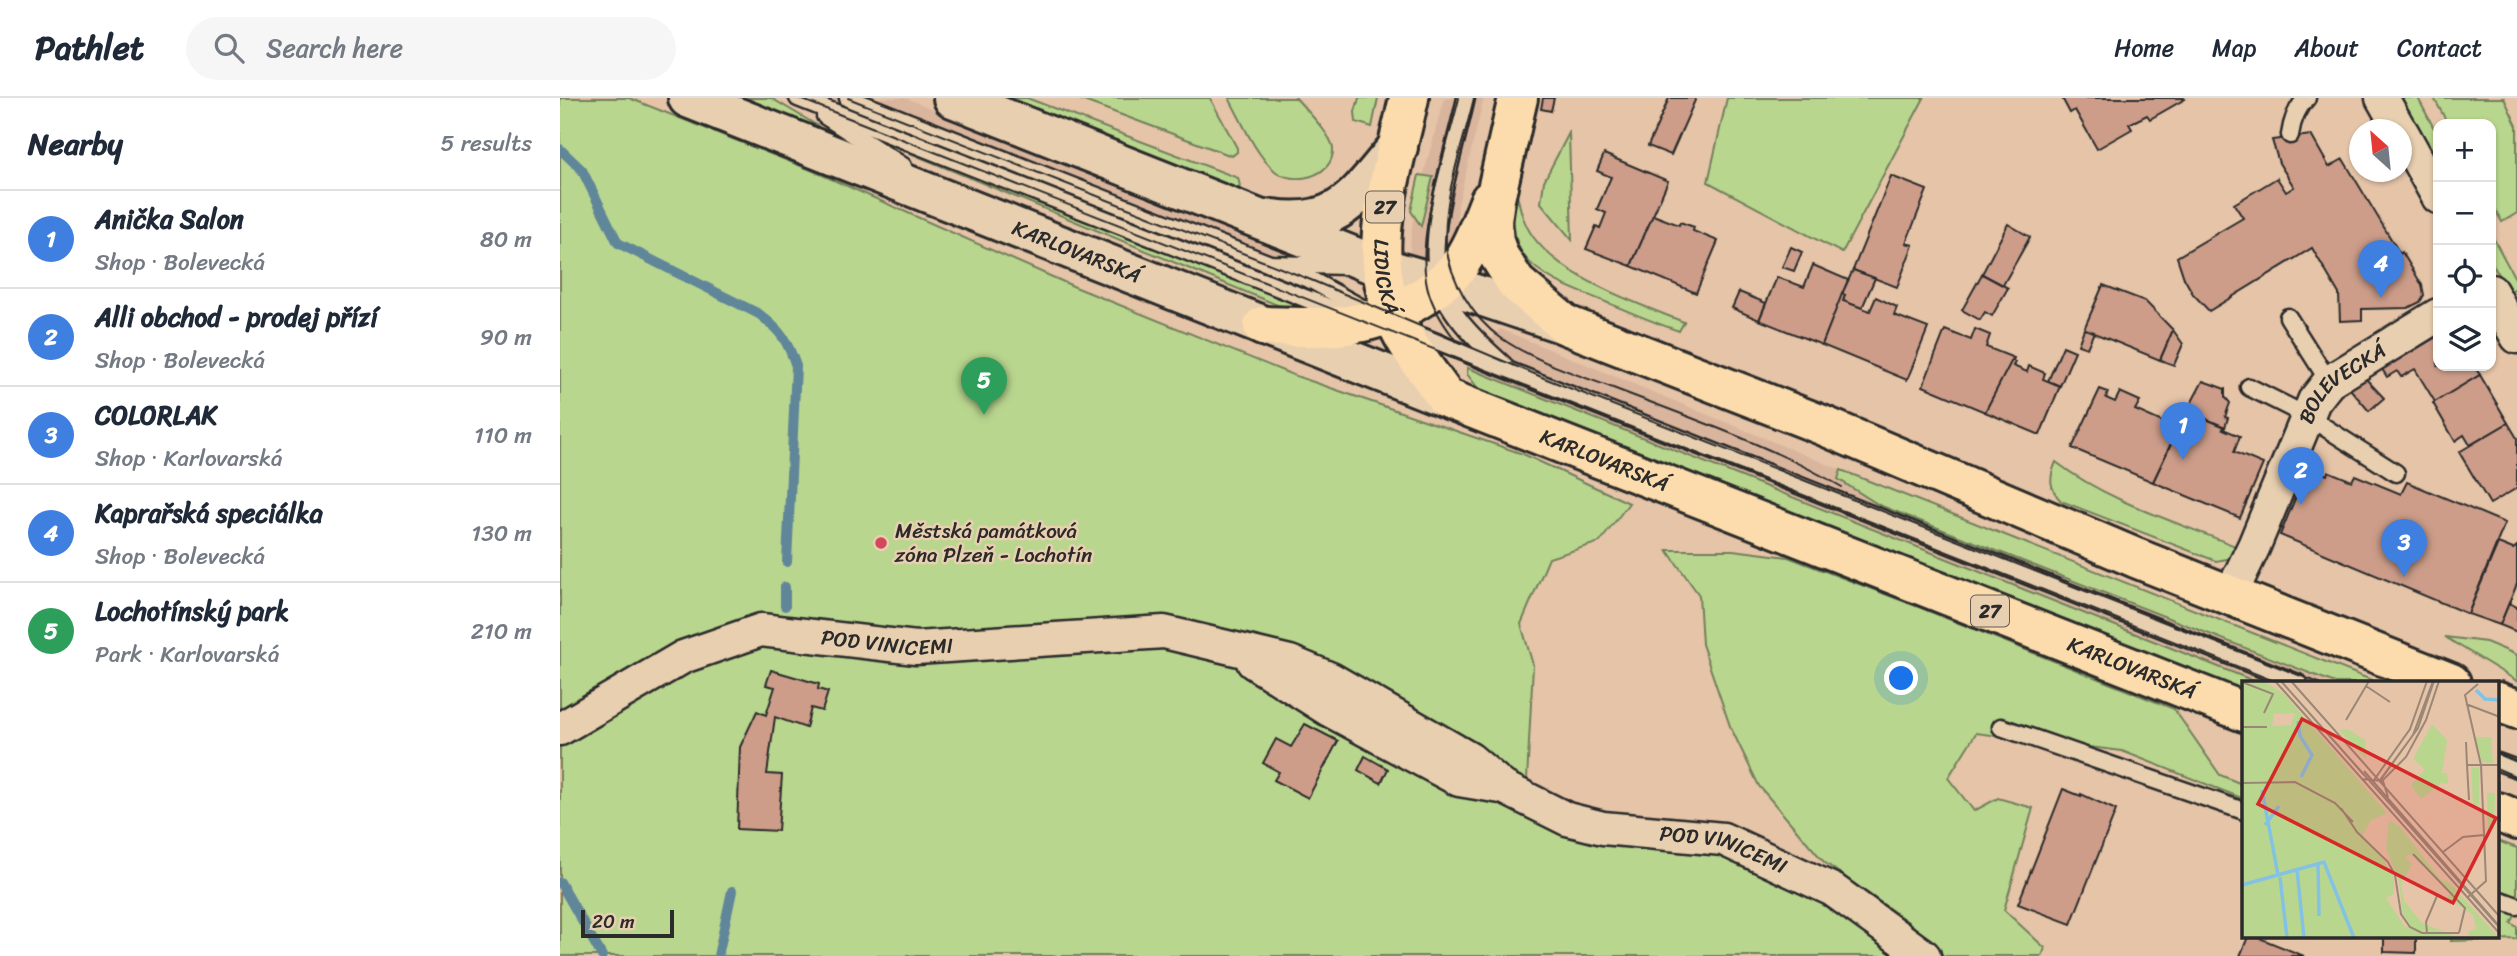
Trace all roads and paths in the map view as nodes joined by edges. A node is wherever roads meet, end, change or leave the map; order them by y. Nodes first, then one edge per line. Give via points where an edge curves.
1 (688, 98) edge
2 (797, 98) edge
3 (848, 98) edge
4 (953, 98) edge
5 (1409, 98) edge
6 (1466, 98) edge
7 (1518, 98) edge
8 (2307, 98) edge
9 (2382, 98) edge
10 (2394, 119) edge
11 (2290, 135) dead end
12 (1398, 147) junction
13 (2412, 151) edge
14 (1502, 172) junction
15 (2433, 188) edge
16 (966, 206) junction
17 (1243, 213) junction
18 (1270, 264) junction
19 (1380, 267) junction
20 (1458, 289) junction
21 (2496, 300) edge
22 (2288, 317) dead end
23 (2433, 318) edge
24 (1384, 320) junction
25 (1566, 325) junction
26 (1263, 326) junction
27 (2517, 337) edge
28 (1510, 372) junction
29 (2329, 382) junction
30 (2249, 387) dead end
31 (1446, 398) junction
32 (2307, 416) junction
33 (2396, 473) dead end
34 (2230, 596) junction
35 (2293, 681) edge
36 (2446, 681) edge
37 (2500, 703) edge
38 (2517, 709) edge
39 (2242, 711) edge
40 (2001, 727) dead end
41 (560, 729) edge
42 (2500, 763) edge
43 (2517, 769) edge
44 (2242, 810) edge
45 (2500, 813) edge
46 (2517, 820) edge
47 (2500, 900) edge
48 (2517, 906) edge
49 (1924, 956) edge

1 - 16 main road, KARLOVARSKÁ
2 - 16 lane, KARLOVARSKÁ
2 - 24 lane, KARLOVARSKÁ
3 - 18 lane, KARLOVARSKÁ
4 - 17 main road, KARLOVARSKÁ
5 - 12 main road, LIDICKÁ / 27
6 - 20 lane via 1441,200 1437,243 1437,276
7 - 14 main road
8 - 11 lane via 2292,122
9 - 10 street
12 - 17 main road via 1344,208 1325,217 1304,221
12 - 19 main road, LIDICKÁ / 27 via 1384,212
13 - 15 street
14 - 20 main road via 1457,268
14 - 25 main road, KARLOVARSKÁ via 1492,221 1499,256 1516,283
16 - 26 main road, KARLOVARSKÁ
17 - 19 main road, KARLOVARSKÁ
18 - 19 lane, KARLOVARSKÁ
18 - 24 lane, KARLOVARSKÁ via 1311,280
19 - 20 main road, KARLOVARSKÁ
19 - 24 main road, LIDICKÁ / 27
20 - 24 main road
20 - 25 main road, KARLOVARSKÁ
20 - 28 lane via 1459,320
21 - 27 street
22 - 29 lane
23 - 29 street, BOLEVECKÁ
24 - 26 main road via 1316,328
24 - 28 lane, KARLOVARSKÁ
24 - 31 main road, LIDICKÁ / 27 via 1403,336
25 - 34 main road, KARLOVARSKÁ via 1822,425
26 - 31 main road, KARLOVARSKÁ
28 - 35 lane, KARLOVARSKÁ
29 - 32 street, BOLEVECKÁ
30 - 32 lane
31 - 39 main road, KARLOVARSKÁ / 27
32 - 33 lane
32 - 34 street, BOLEVECKÁ
34 - 36 main road, KARLOVARSKÁ
37 - 38 main road
40 - 44 lane
41 - 49 street, POD VINICEMI via 683,657 761,630 916,648 1164,632 1290,662 1331,679 1470,759 1503,787 1567,819 1723,839 1833,890
42 - 43 lane
45 - 46 main road
47 - 48 lane

